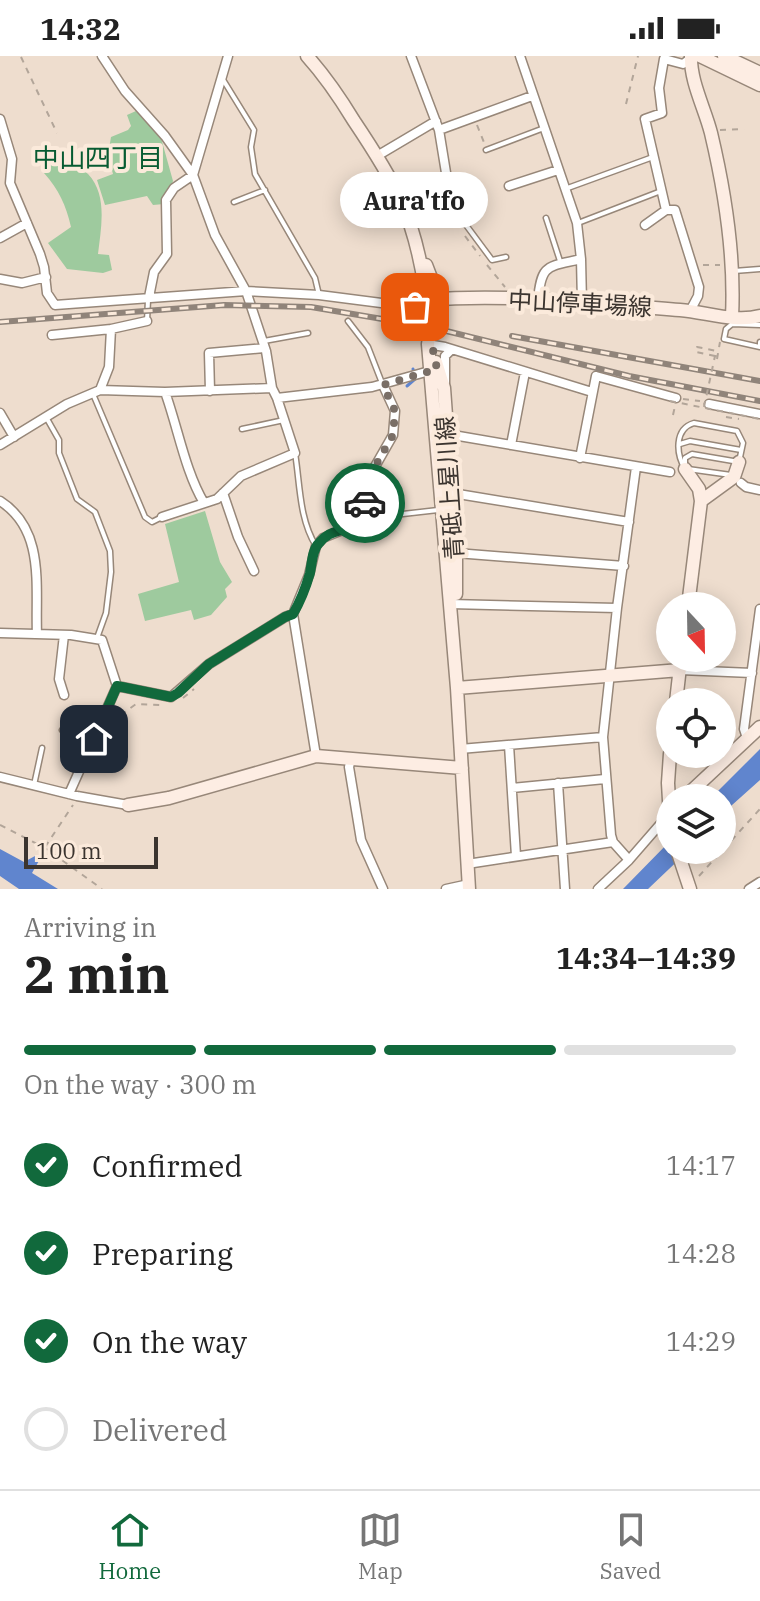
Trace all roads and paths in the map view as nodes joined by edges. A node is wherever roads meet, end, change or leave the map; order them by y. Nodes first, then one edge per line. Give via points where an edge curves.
1 (102, 56) edge
2 (228, 56) edge
3 (307, 56) edge
4 (520, 56) edge
5 (638, 56) edge
6 (724, 56) edge
7 (21, 57) edge
8 (415, 57) edge
9 (693, 57) edge
10 (760, 73) edge
11 (220, 76) junction
12 (760, 85) edge
13 (532, 96) junction
14 (626, 104) dead end
15 (475, 117) junction
16 (0, 119) edge
17 (438, 125) junction
18 (544, 128) junction
19 (744, 129) dead end
20 (711, 131) junction
21 (57, 133) dead end
22 (3, 136) edge
23 (486, 150) joint
24 (377, 156) junction
25 (653, 157) junction
26 (558, 170) junction
27 (193, 175) junction
28 (5, 184) edge
29 (509, 186) dead end
30 (565, 189) junction
31 (265, 190) junction
32 (661, 191) junction
33 (234, 202) dead end
34 (666, 210) junction
35 (455, 214) junction
36 (409, 216) junction
37 (546, 218) dead end
38 (27, 223) junction
39 (577, 223) junction
40 (645, 225) dead end
41 (0, 238) edge
42 (506, 257) dead end
43 (581, 259) junction
44 (561, 264) junction
45 (694, 265) junction
46 (730, 268) junction
47 (760, 269) edge
48 (46, 277) junction
49 (0, 279) edge
50 (246, 291) junction
51 (319, 295) junction
52 (149, 297) junction
53 (538, 301) junction
54 (431, 302) junction
55 (582, 303) junction
56 (690, 311) junction
57 (760, 316) edge
58 (147, 321) joint
59 (348, 321) dead end
60 (732, 321) junction
61 (760, 325) edge
62 (111, 329) junction
63 (308, 333) dead end
64 (52, 335) dead end
65 (431, 341) junction
66 (720, 342) dead end
67 (760, 342) edge
68 (263, 344) junction
69 (451, 350) junction
70 (718, 351) junction
71 (715, 357) junction
72 (722, 357) dead end
73 (424, 372) junction
74 (525, 372) junction
75 (383, 385) junction
76 (272, 388) junction
77 (444, 388) junction
78 (96, 391) junction
79 (210, 391) junction
80 (165, 392) junction
81 (592, 392) junction
82 (277, 398) junction
83 (673, 400) junction
84 (706, 405) junction
85 (0, 413) edge
86 (722, 416) dead end
87 (46, 417) junction
88 (760, 417) edge
89 (730, 418) dead end
90 (284, 420) junction
91 (434, 420) junction
92 (242, 429) dead end
93 (447, 434) junction
94 (14, 437) junction
95 (436, 442) junction
96 (0, 445) edge
97 (511, 445) junction
98 (679, 446) junction
99 (295, 453) junction
100 (740, 456) junction
101 (580, 458) junction
102 (640, 467) junction
103 (685, 469) junction
104 (670, 472) dead end
105 (738, 479) junction
106 (760, 490) edge
107 (223, 493) junction
108 (0, 501) edge
109 (701, 501) junction
110 (204, 503) junction
111 (447, 503) junction
112 (394, 515) dead end
113 (162, 517) joint
114 (629, 522) junction
115 (444, 544) junction
116 (316, 546) junction
117 (456, 553) junction
118 (446, 566) junction
119 (624, 566) junction
120 (254, 571) dead end
121 (690, 592) edge
122 (453, 604) junction
123 (617, 608) junction
124 (760, 609) edge
125 (293, 614) junction
126 (0, 633) edge
127 (37, 634) junction
128 (64, 635) junction
129 (96, 639) junction
130 (656, 668) edge
131 (736, 671) edge
132 (752, 673) junction
133 (609, 676) junction
134 (117, 686) junction
135 (457, 688) junction
136 (64, 695) dead end
137 (760, 727) edge
138 (62, 730) dead end
139 (603, 737) junction
140 (747, 738) junction
141 (94, 739) junction
142 (509, 745) junction
143 (42, 748) dead end
144 (460, 749) junction
145 (316, 756) junction
146 (351, 759) junction
147 (462, 768) junction
148 (0, 777) edge
149 (605, 779) junction
150 (558, 783) junction
151 (699, 784) edge
152 (34, 785) junction
153 (512, 788) junction
154 (72, 798) junction
155 (128, 805) joint
156 (760, 809) edge
157 (0, 825) edge
158 (656, 830) edge
159 (613, 842) junction
160 (45, 848) junction
161 (562, 849) junction
162 (516, 856) junction
163 (629, 860) junction
164 (467, 864) junction
165 (683, 864) edge
166 (760, 882) edge
167 (692, 884) edge
168 (469, 887) edge
169 (102, 889) edge
170 (383, 889) edge
171 (446, 889) edge
172 (565, 889) edge
173 (598, 889) edge
174 (749, 889) edge

1 - 27 street
2 - 11 street
3 - 24 street
4 - 13 street
5 - 14 path
6 - 10 street
7 - 21 path
8 - 17 street
9 - 12 street
9 - 20 street
9 - 25 street via 683,64 664,59 662,113 645,119
11 - 27 street
11 - 31 lane via 254,130 252,163
13 - 15 street
13 - 18 street
15 - 17 street
15 - 23 path
16 - 22 street
17 - 24 street
17 - 35 street
18 - 23 lane
18 - 26 street
19 - 20 path
20 - 46 street
22 - 28 street via 12,159
24 - 36 street
25 - 30 lane
25 - 32 street
26 - 29 street
26 - 30 street
27 - 50 street via 215,235
27 - 52 street via 166,200 167,254 154,272
28 - 38 street
30 - 39 street
31 - 33 lane
31 - 51 lane via 315,278
32 - 34 street
32 - 39 lane
34 - 40 street
34 - 45 street via 675,210
35 - 36 street via 437,209
35 - 42 lane via 464,216 492,260
36 - 54 street, 青砥上星川線 via 421,259 429,267
37 - 44 lane
38 - 41 street
38 - 48 street
39 - 43 street
43 - 44 street
43 - 55 street
44 - 53 street via 540,278
45 - 46 path
45 - 56 street via 699,287
46 - 47 lane
46 - 60 street
48 - 49 street via 22,283
48 - 52 street via 55,305
50 - 51 street
50 - 52 street
50 - 68 street
51 - 54 street
52 - 58 lane
53 - 54 street, 中山停車場線
53 - 55 street, 中山停車場線
54 - 65 street, 青砥上星川線
55 - 56 street, 中山停車場線
56 - 60 street, 中山停車場線
57 - 60 street, 中山停車場線
58 - 62 street
59 - 75 lane via 368,347
60 - 61 lane
60 - 67 lane via 726,340 760,347
62 - 64 street
62 - 78 street via 109,367
63 - 68 lane
65 - 69 street
65 - 73 street, 青砥上星川線
66 - 70 path
68 - 76 street
68 - 79 street via 209,353
69 - 74 street
69 - 77 street via 445,356
70 - 71 path
70 - 71 path via 697,347 696,352
71 - 72 path, bridge
71 - 84 path, bridge
73 - 75 street
73 - 77 street, 青砥上星川線
73 - 91 street, 青砥上星川線
74 - 81 street
74 - 97 street
75 - 82 street
75 - 116 street via 395,411 393,435 373,470 359,518
76 - 79 street
76 - 82 street
77 - 93 street, 青砥上星川線
78 - 80 street
78 - 87 street
78 - 113 lane via 145,517 152,522
79 - 80 street
80 - 110 street via 192,483
81 - 83 street via 596,376
81 - 101 street
82 - 90 street
83 - 84 path, bridge
83 - 84 path
84 - 88 street
84 - 88 path, bridge
85 - 94 street
86 - 89 path
87 - 94 street
87 - 129 lane via 59,440 77,499 95,512 110,551 106,613
90 - 92 lane
90 - 99 street
91 - 93 street
91 - 95 street, 青砥上星川線
93 - 95 street
93 - 97 street
93 - 111 street, 青砥上星川線
94 - 96 street
95 - 111 street, 青砥上星川線
97 - 101 street
98 - 100 lane via 690,441
98 - 100 lane via 683,428 694,423 737,431 742,438
98 - 103 lane
99 - 107 street via 241,476
99 - 116 lane via 301,502
100 - 103 lane via 692,454 685,458
100 - 105 street
101 - 102 street
102 - 104 street
102 - 114 street
103 - 105 lane
103 - 109 street
105 - 106 street
105 - 109 street
107 - 110 street
107 - 120 street
108 - 127 street via 17,515 30,540 39,595
109 - 121 street
110 - 113 street
111 - 112 lane
111 - 114 street
111 - 115 street, 青砥上星川線
111 - 117 street, 青砥上星川線
114 - 119 street
115 - 117 street
115 - 118 street, 青砥上星川線
116 - 125 street
117 - 118 street
117 - 119 street
117 - 122 street, 青砥上星川線
118 - 122 street, 青砥上星川線
119 - 123 street
122 - 123 street
122 - 135 street, 青砥上星川線
123 - 133 street
124 - 132 street
125 - 134 street via 209,664 171,697
125 - 145 street
126 - 127 street
127 - 128 street
128 - 129 street
128 - 136 street via 59,679
129 - 134 street via 102,640
130 - 133 street
131 - 132 street
132 - 140 street
133 - 135 street
133 - 139 street
134 - 141 street
135 - 144 street, 青砥上星川線
137 - 140 street
138 - 141 lane
139 - 142 street
139 - 149 street
140 - 151 street
141 - 154 street
142 - 144 street
142 - 153 street
143 - 152 lane
144 - 147 street, 青砥上星川線
145 - 146 street
145 - 155 street
146 - 147 street
146 - 170 street via 361,840
147 - 164 street, 青砥上星川線
148 - 152 street
149 - 150 street
149 - 159 street
150 - 153 street
150 - 161 street
152 - 154 street
153 - 162 street
154 - 155 street
154 - 160 path
156 - 167 path
157 - 160 path
158 - 163 street
159 - 161 street
159 - 163 street
160 - 169 path
161 - 162 street
161 - 172 street
162 - 164 street
163 - 173 street
164 - 168 street, 青砥上星川線
165 - 167 street
166 - 174 street
168 - 171 street

